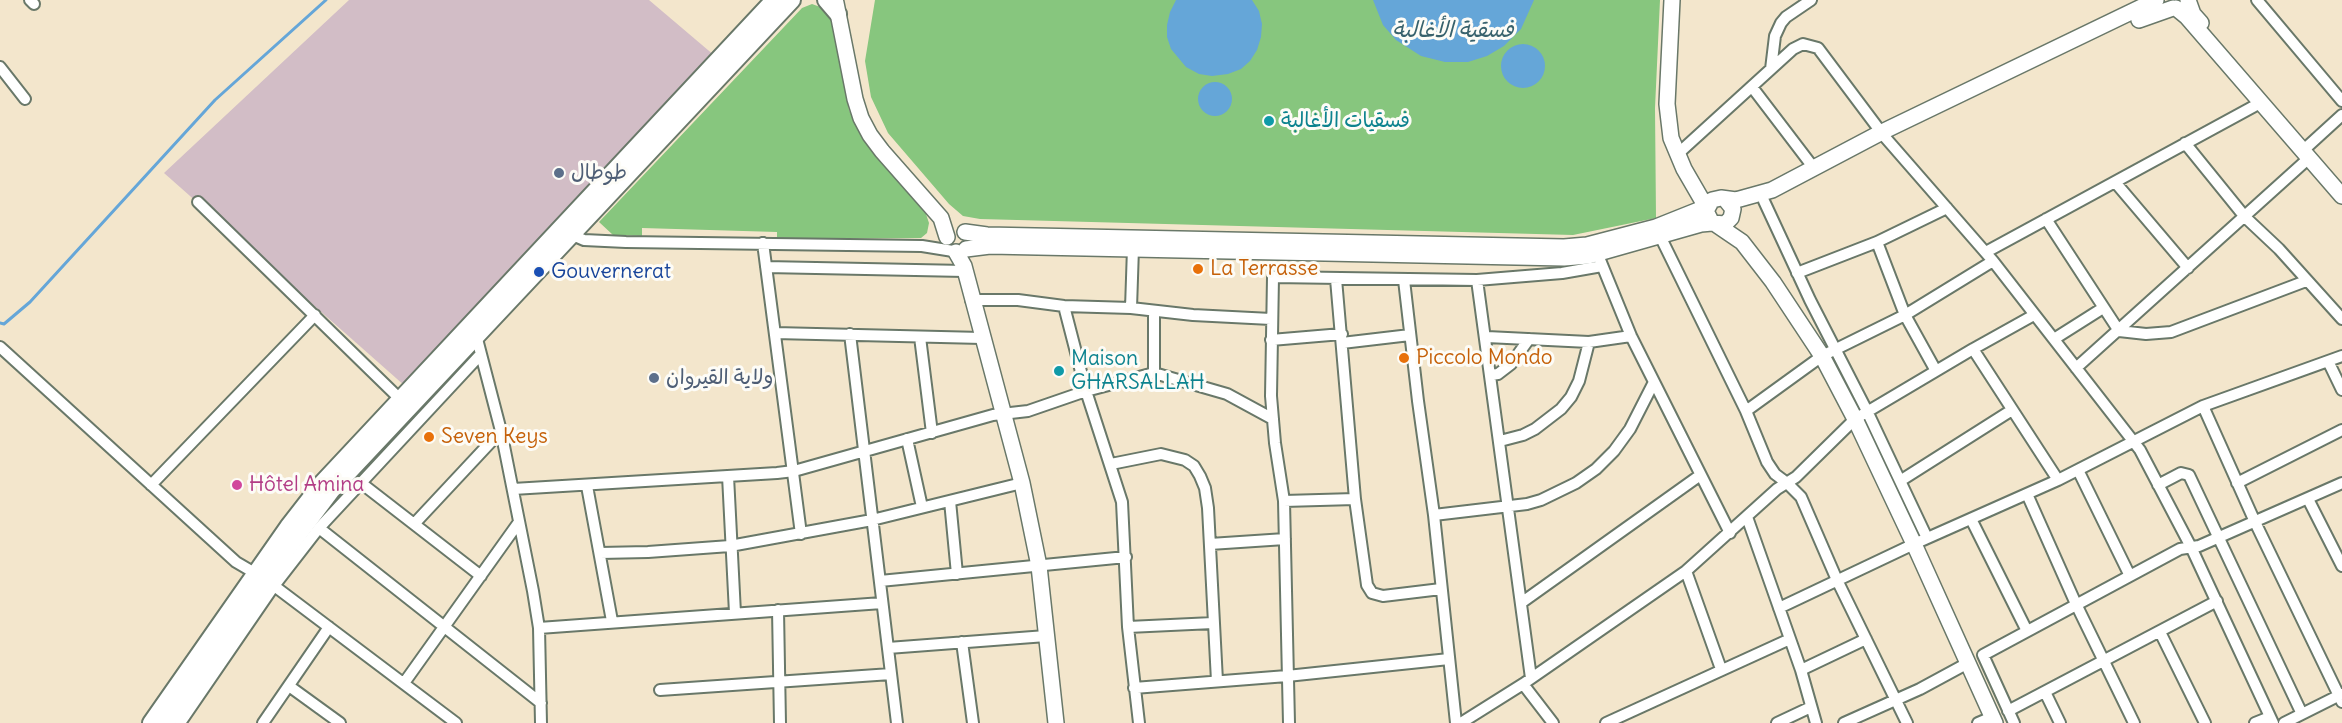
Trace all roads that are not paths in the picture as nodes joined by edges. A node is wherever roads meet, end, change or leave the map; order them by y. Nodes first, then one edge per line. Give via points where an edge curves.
1 (774, 0) edge
2 (792, 0) edge
3 (825, 0) edge
4 (1672, 0) edge
5 (1682, 0) edge
6 (1811, 0) edge
7 (2156, 0) edge
8 (2257, 0) edge
9 (2178, 3) edge
10 (839, 5) edge
11 (0, 67) edge
12 (1771, 69) junction
13 (1752, 87) junction
14 (25, 99) dead end
15 (2342, 101) edge
16 (2260, 103) junction
17 (2342, 115) edge
18 (1884, 136) junction
19 (2185, 143) junction
20 (1682, 150) junction
21 (2308, 152) junction
22 (1814, 167) junction
23 (2115, 182) junction
24 (2342, 186) edge
25 (2342, 196) edge
26 (1723, 198) junction
27 (1764, 201) junction
28 (198, 202) dead end
29 (1706, 207) junction
30 (1947, 208) junction
31 (935, 210) junction
32 (1732, 217) junction
33 (2245, 217) junction
34 (2046, 219) junction
35 (1715, 224) junction
36 (566, 231) junction
37 (964, 231) junction
38 (1660, 237) junction
39 (1742, 242) junction
40 (1877, 242) junction
41 (763, 243) junction
42 (1133, 248) junction
43 (958, 252) junction
44 (1598, 254) junction
45 (1989, 256) junction
46 (765, 267) junction
47 (2188, 268) junction
48 (1797, 273) junction
49 (1336, 279) junction
50 (1404, 280) junction
51 (1477, 280) junction
52 (2306, 281) junction
53 (971, 300) junction
54 (1064, 306) junction
55 (1131, 308) junction
56 (2103, 308) junction
57 (1154, 311) junction
58 (315, 315) junction
59 (1905, 315) junction
60 (2034, 315) junction
61 (484, 317) junction
62 (1271, 319) junction
63 (2342, 319) edge
64 (2119, 331) junction
65 (775, 333) junction
66 (850, 334) junction
67 (476, 335) junction
68 (1410, 335) junction
69 (1631, 336) junction
70 (920, 337) junction
71 (1486, 337) junction
72 (982, 338) junction
73 (1342, 338) junction
74 (1528, 339) junction
75 (2054, 339) junction
76 (1271, 340) junction
77 (1589, 342) junction
78 (0, 347) edge
79 (1972, 349) junction
80 (1829, 353) junction
81 (481, 354) junction
82 (2342, 356) edge
83 (2328, 361) junction
84 (2076, 368) junction
85 (1936, 371) junction
86 (1154, 373) junction
87 (1491, 375) junction
88 (1654, 382) junction
89 (2342, 390) edge
90 (1086, 391) junction
91 (400, 399) junction
92 (2203, 406) junction
93 (2012, 410) junction
94 (1746, 411) junction
95 (1003, 414) junction
96 (1861, 415) junction
97 (1273, 418) junction
98 (2342, 430) edge
99 (501, 432) junction
100 (932, 433) junction
101 (907, 439) junction
102 (1500, 441) junction
103 (2134, 441) junction
104 (864, 450) junction
105 (1111, 464) junction
106 (2078, 470) junction
107 (794, 471) junction
108 (728, 476) junction
109 (1699, 476) junction
110 (2058, 480) junction
111 (1900, 481) junction
112 (361, 483) junction
113 (1022, 483) junction
114 (1787, 483) junction
115 (2237, 483) junction
116 (2342, 483) edge
117 (151, 485) junction
118 (2158, 485) junction
119 (587, 486) junction
120 (513, 489) junction
121 (2026, 494) junction
122 (2308, 499) junction
123 (1355, 500) junction
124 (950, 501) junction
125 (1284, 501) junction
126 (922, 507) junction
127 (1508, 507) junction
128 (1434, 515) junction
129 (1748, 517) junction
130 (1971, 519) junction
131 (872, 520) junction
132 (519, 522) junction
133 (2254, 522) junction
134 (415, 523) junction
135 (319, 528) junction
136 (1730, 533) junction
137 (801, 534) junction
138 (2219, 537) junction
139 (1285, 539) junction
140 (1921, 541) junction
141 (1210, 544) junction
142 (730, 546) junction
143 (2191, 548) junction
144 (600, 553) junction
145 (1126, 557) junction
146 (2342, 564) edge
147 (1039, 566) junction
148 (1686, 571) junction
149 (957, 574) junction
150 (481, 576) junction
151 (2130, 576) junction
152 (265, 579) junction
153 (1837, 579) junction
154 (880, 581) junction
155 (1441, 589) junction
156 (2217, 601) junction
157 (882, 603) junction
158 (1521, 603) junction
159 (2076, 604) junction
160 (1779, 609) junction
161 (778, 610) junction
162 (735, 613) junction
163 (612, 621) junction
164 (1213, 623) junction
165 (330, 627) junction
166 (444, 627) junction
167 (1128, 627) junction
168 (539, 628) junction
169 (2026, 631) junction
170 (2160, 632) junction
171 (1046, 636) junction
172 (1790, 639) junction
173 (1866, 639) junction
174 (962, 642) junction
175 (888, 648) junction
176 (1449, 659) junction
177 (2105, 662) junction
178 (1968, 663) junction
179 (1721, 669) junction
180 (1801, 670) junction
181 (891, 674) junction
182 (1287, 676) junction
183 (778, 681) junction
184 (1217, 681) junction
185 (1527, 681) junction
186 (404, 683) junction
187 (289, 686) junction
188 (1134, 688) junction
189 (660, 690) dead end
190 (2045, 692) junction
191 (2341, 697) edge
192 (1895, 699) junction
193 (541, 703) junction
194 (1811, 707) junction
195 (2008, 711) junction
196 (2302, 714) junction
197 (1626, 718) edge
198 (2271, 720) edge
199 (1988, 721) edge
200 (151, 723) edge
201 (166, 723) edge
202 (180, 723) edge
203 (263, 723) edge
204 (340, 723) edge
205 (456, 723) edge
206 (541, 723) edge
207 (780, 723) edge
208 (897, 723) edge
209 (973, 723) edge
210 (1056, 723) edge
211 (1138, 723) edge
212 (1289, 723) edge
213 (1456, 723) edge
214 (1461, 723) edge
215 (1553, 723) edge
216 (1606, 723) edge
217 (1777, 723) edge
218 (1816, 723) edge
219 (1844, 723) edge
220 (1907, 723) edge
221 (2014, 723) edge
222 (2060, 723) edge
223 (2134, 723) edge
224 (2205, 723) edge
225 (2255, 723) edge
226 (2284, 723) edge

1 - 36 main road
2 - 36 main road
3 - 10 main road
4 - 29 street via 1667,104 1671,138
5 - 20 street via 1676,119
6 - 12 street via 1786,17 1777,29
7 - 18 street
8 - 15 street
9 - 16 street
9 - 18 street
9 - 21 street via 2193,14
10 - 31 street via 855,99 870,135
11 - 14 street
12 - 13 street
12 - 18 street via 1798,45 1818,48
13 - 20 street
13 - 22 street
16 - 19 street
16 - 21 street
17 - 21 street
18 - 22 street
18 - 27 street
18 - 30 street
19 - 23 street
19 - 33 street
20 - 26 street via 1699,180
21 - 24 street
21 - 25 street
21 - 33 street
22 - 26 street via 1772,190 1736,200
23 - 34 street
23 - 47 street
26 - 29 street via 1712,200
26 - 32 street via 1731,205
27 - 32 street
27 - 48 street
28 - 58 street
29 - 35 street via 1707,216
29 - 44 street
30 - 40 street
30 - 45 street
31 - 37 street
31 - 43 street
32 - 35 street via 1725,224
32 - 39 street
33 - 47 street
33 - 52 street
34 - 45 street
34 - 56 street
35 - 38 street via 1701,224
35 - 39 street
36 - 41 street via 584,240
36 - 61 main road
37 - 43 street via 969,239
37 - 44 street via 999,235 1564,247
38 - 44 street
38 - 94 street
39 - 80 street
40 - 48 street
40 - 59 street
41 - 43 street via 922,246
41 - 46 street
42 - 43 street via 990,246
42 - 44 street via 1564,258
42 - 55 street
43 - 46 street
43 - 53 street
44 - 51 street via 1562,273
44 - 69 street
45 - 59 street
45 - 60 street
46 - 65 street
47 - 64 street
48 - 80 street
49 - 50 street
49 - 62 street via 1273,277
49 - 73 street
50 - 51 street
50 - 68 street
51 - 71 street
52 - 63 street
52 - 64 street via 2171,332
53 - 54 street via 1018,300
53 - 72 street
54 - 55 street
54 - 90 street
55 - 57 street
56 - 64 street
56 - 75 street
57 - 62 street
57 - 86 street
58 - 91 street
58 - 117 street
59 - 80 street
59 - 85 street
60 - 75 street
60 - 79 street
61 - 67 main road
61 - 91 main road
62 - 76 street
64 - 84 street
65 - 66 street
65 - 107 street
66 - 70 street
66 - 104 street
67 - 81 street
67 - 152 main road via 332,490
68 - 73 street
68 - 128 street
69 - 77 street
69 - 88 street
70 - 72 street
70 - 100 street
71 - 74 street
71 - 87 street
72 - 95 street
73 - 76 street
73 - 123 street
74 - 77 street
74 - 87 street via 1511,364
75 - 84 street
76 - 97 street
77 - 102 street via 1579,381 1561,409 1535,429
78 - 117 street
79 - 85 street
79 - 93 street
80 - 94 street
80 - 96 street
81 - 99 street
81 - 112 street
82 - 83 street
83 - 89 street
83 - 92 street
84 - 103 street
85 - 96 street
86 - 90 street
86 - 97 street via 1227,394
87 - 102 street
88 - 109 street
88 - 127 street via 1629,429 1596,470 1541,500
90 - 95 street via 1028,411
90 - 105 street
91 - 152 main road via 323,482
92 - 103 street
92 - 115 street
93 - 110 street
93 - 111 street
94 - 114 street via 1771,469
95 - 100 street
95 - 113 street
96 - 111 street
96 - 114 street
96 - 140 street
97 - 125 street
98 - 115 street
99 - 120 street
99 - 134 street
100 - 101 street
101 - 104 street
101 - 126 street
102 - 127 street
103 - 106 street
103 - 118 street
104 - 107 street
104 - 131 street
105 - 141 street via 1161,454 1194,466 1205,488
105 - 145 street via 1122,502
106 - 110 street
106 - 151 street
107 - 108 street
107 - 137 street
108 - 119 street
108 - 142 street
109 - 136 street
109 - 158 street
110 - 121 street
111 - 140 street
112 - 134 street
112 - 135 street
113 - 124 street
113 - 147 street
114 - 129 street
114 - 153 street via 1801,497
115 - 133 street
116 - 122 street
117 - 152 street via 236,562
118 - 138 street via 2181,473 2189,475
118 - 143 street
119 - 120 street
119 - 144 street
120 - 132 street
121 - 130 street
121 - 159 street
122 - 133 street
122 - 146 street
123 - 125 street
123 - 155 street via 1368,590 1383,596
124 - 126 street
124 - 149 street
125 - 139 street
126 - 131 street
127 - 128 street
127 - 158 street
128 - 155 street
129 - 136 street
129 - 160 street
130 - 140 street
130 - 169 street
131 - 137 street
131 - 154 street
132 - 150 street
132 - 168 street
133 - 138 street
133 - 191 street
134 - 150 street
135 - 152 street
135 - 166 street
136 - 148 street
137 - 142 street
138 - 143 street
138 - 196 street
139 - 141 street
139 - 182 street
140 - 153 street
140 - 178 street
141 - 164 street
142 - 144 street
142 - 162 street
143 - 151 street via 2180,549
143 - 156 street
144 - 163 street
145 - 147 street
145 - 167 street
147 - 149 street
147 - 171 street
148 - 179 street
148 - 185 street
149 - 154 street
150 - 166 street
151 - 159 street
152 - 165 street
152 - 200 main road
152 - 201 main road
152 - 202 street
153 - 160 street
153 - 173 street
154 - 157 street
155 - 176 street
156 - 170 street
156 - 198 street
157 - 161 street
157 - 175 street
158 - 185 street
159 - 169 street
159 - 177 street
160 - 172 street
161 - 162 street
161 - 183 street
162 - 163 street
163 - 168 street
164 - 167 street
164 - 184 street
165 - 186 street
165 - 187 street
166 - 186 street
166 - 193 street
167 - 188 street
168 - 193 street
169 - 195 street via 1983,655
170 - 177 street
170 - 224 street
171 - 174 street
171 - 210 street
172 - 179 street
172 - 180 street
173 - 180 street
173 - 192 street
174 - 175 street
174 - 209 street
175 - 181 street
176 - 182 street
176 - 213 street
177 - 190 street
177 - 223 street
178 - 192 street
178 - 199 street
179 - 197 street
180 - 194 street
181 - 183 street
181 - 208 street
182 - 184 street
182 - 212 street
183 - 189 street
183 - 207 street
184 - 188 street
185 - 214 street
185 - 215 street
186 - 205 street
187 - 203 street
187 - 204 street
188 - 211 street
190 - 195 street
190 - 222 street
191 - 196 street
192 - 219 street
192 - 220 street
193 - 206 street
194 - 217 street
194 - 218 street
195 - 221 street
196 - 226 street
197 - 216 street
198 - 225 street

